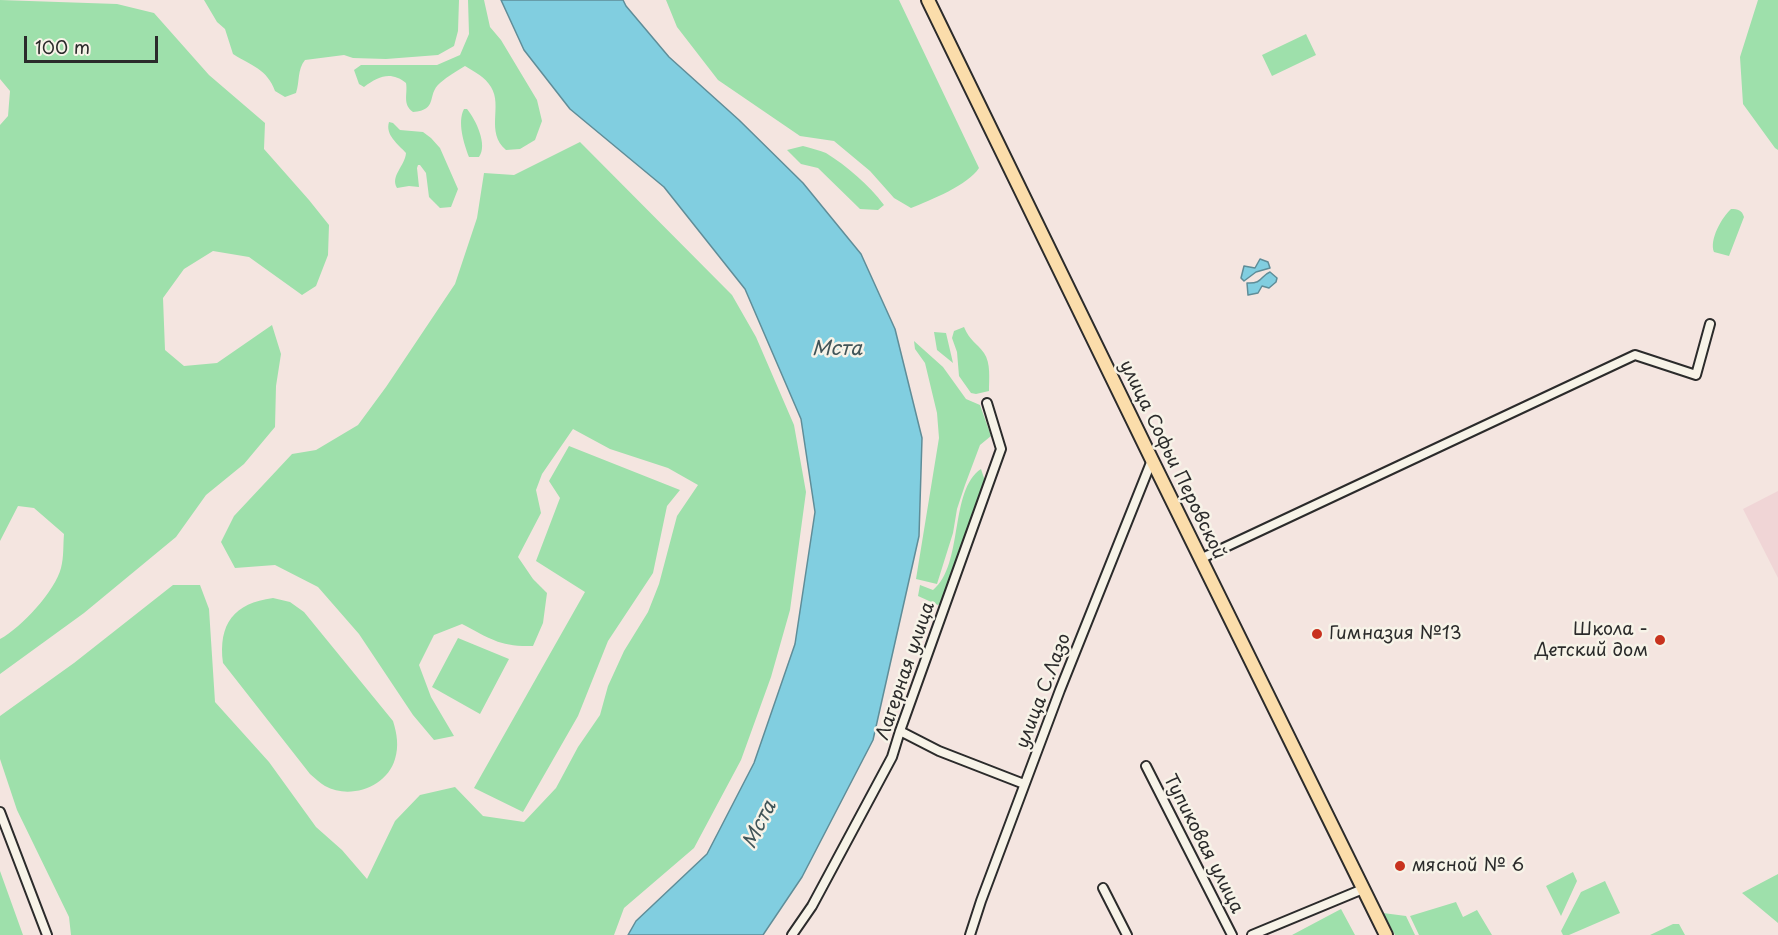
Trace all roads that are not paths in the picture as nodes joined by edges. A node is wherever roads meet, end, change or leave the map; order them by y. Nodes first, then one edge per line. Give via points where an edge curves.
1 (928, 0) edge
2 (1710, 324) dead end
3 (987, 403) dead end
4 (1152, 460) junction
5 (1200, 559) junction
6 (900, 731) junction
7 (1146, 766) dead end
8 (1024, 784) junction
9 (0, 812) edge
10 (1103, 888) dead end
11 (1363, 889) junction
12 (47, 935) edge
13 (792, 935) edge
14 (970, 935) edge
15 (1127, 935) edge
16 (1232, 935) edge
17 (1252, 935) edge
18 (1386, 935) edge

1 - 4 main road, улица Софьи Перовской
2 - 5 street via 1696,375 1635,356
3 - 6 street, Лагерная улица via 1000,449
4 - 5 main road, улица Софьи Перовской
4 - 8 street, улица С.Лазо
5 - 11 main road, улица Софьи Перовской
6 - 8 street via 939,751
6 - 13 street, Лагерная улица via 892,757 812,906
7 - 16 street, Тупиковая улица
8 - 14 street, улица С.Лазо
9 - 12 street
10 - 15 street
11 - 17 street
11 - 18 main road, улица Софьи Перовской

